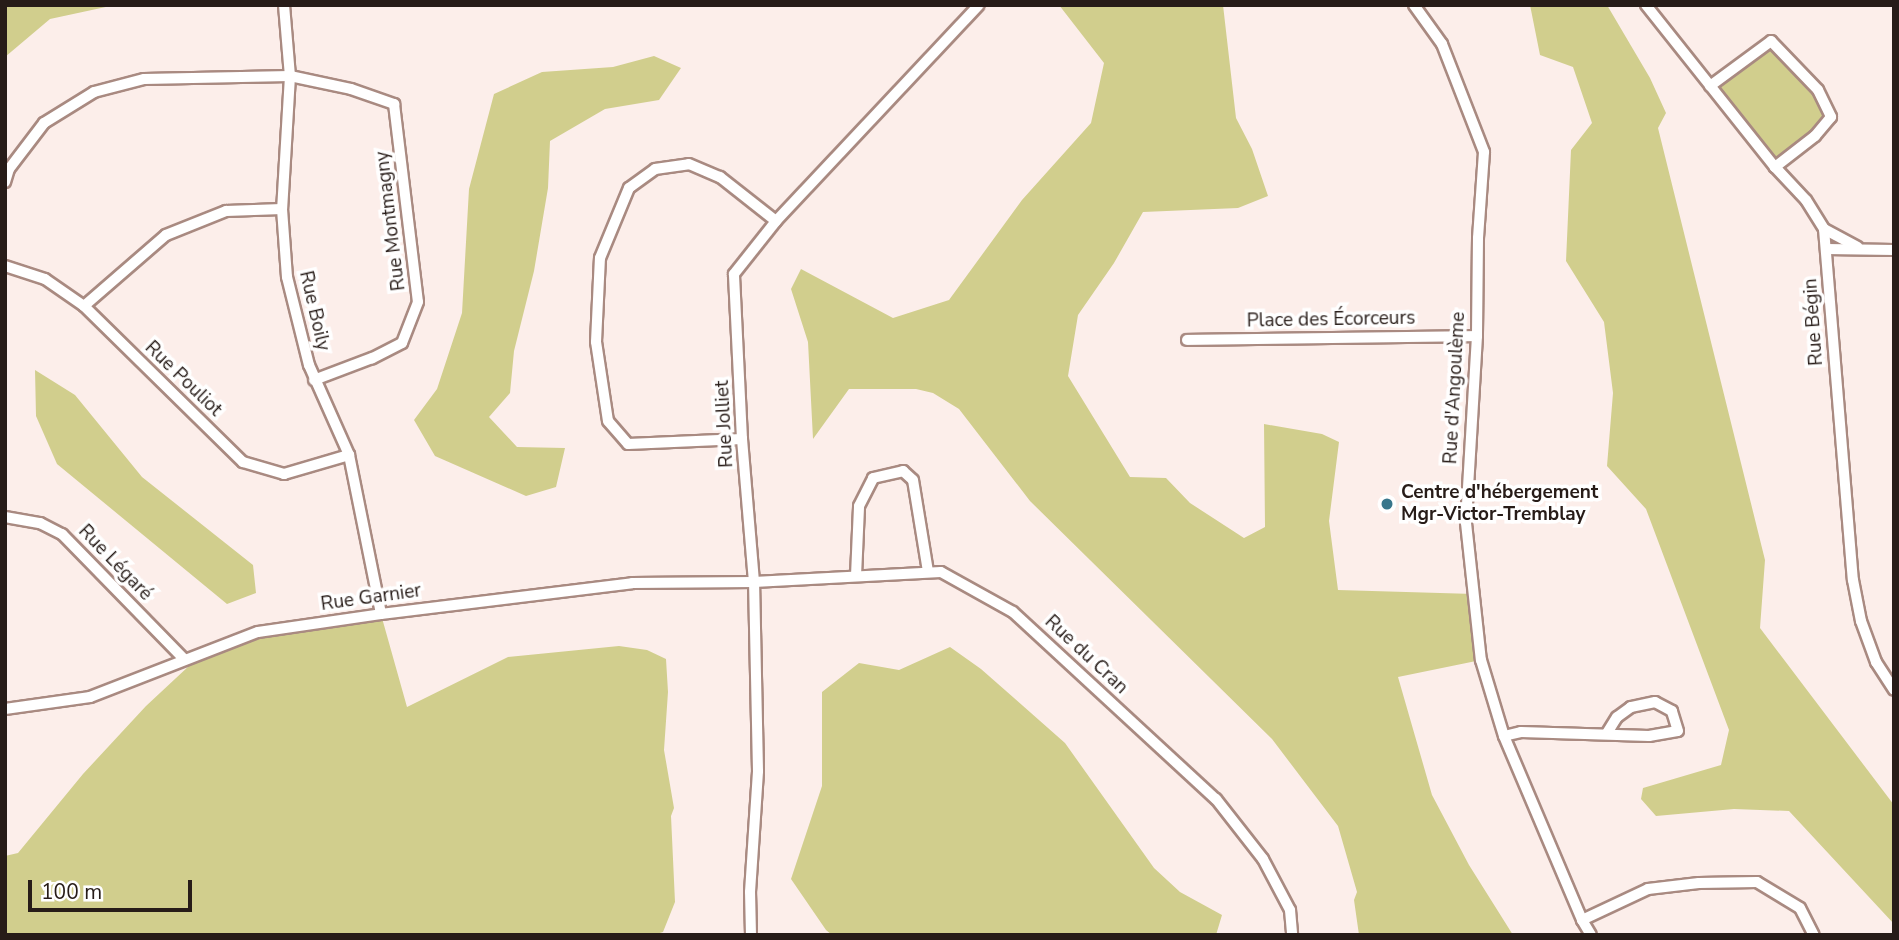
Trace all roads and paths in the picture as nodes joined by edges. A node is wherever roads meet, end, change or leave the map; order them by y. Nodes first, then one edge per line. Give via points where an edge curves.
1 (284, 5) edge
2 (979, 5) edge
3 (1414, 5) edge
4 (1647, 5) edge
5 (290, 76) junction
6 (1710, 86) junction
7 (1776, 167) junction
8 (5, 182) edge
9 (282, 209) junction
10 (776, 220) junction
11 (1824, 229) junction
12 (1826, 249) junction
13 (1864, 249) junction
14 (1894, 250) edge
15 (5, 266) edge
16 (84, 306) junction
17 (1476, 336) junction
18 (1187, 340) dead end
19 (314, 380) junction
20 (742, 439) junction
21 (349, 455) junction
22 (5, 517) edge
23 (928, 572) junction
24 (856, 576) junction
25 (754, 582) junction
26 (381, 614) junction
27 (184, 659) junction
28 (1894, 690) edge
29 (5, 709) edge
30 (1607, 733) junction
31 (1504, 736) junction
32 (1582, 920) junction
33 (751, 935) edge
34 (1292, 935) edge
35 (1591, 935) edge
36 (1814, 935) edge

1 - 5 street, Rue Boily
2 - 10 street, Rue Jolliet
3 - 17 street, Rue d'Angoulème via 1442,44 1485,152
4 - 6 street, Rue Bégin
5 - 8 street via 144,79 94,92 44,123 9,169
5 - 9 street, Rue Boily
5 - 19 street, Rue Montmagny via 394,104 418,302 402,342
6 - 7 street, Rue Bégin
6 - 7 street via 1770,41 1818,90 1831,117
7 - 11 street, Rue Bégin via 1806,200
9 - 16 street via 226,211 166,235
9 - 19 street, Rue Boily via 287,276
10 - 20 street, Rue Jolliet via 734,274
10 - 20 street via 720,177 689,163 655,169 629,188 600,258 596,342 608,421 628,444
11 - 12 street, Rue Bégin
11 - 13 street
12 - 13 street
12 - 28 street, Rue Bégin via 1853,580 1876,662
13 - 14 street
15 - 16 street, Rue Pouliot via 45,279
16 - 21 street, Rue Pouliot via 243,462 284,474
17 - 18 street, Place des Écorceurs
17 - 31 street, Rue d'Angoulème via 1466,523 1481,660
19 - 21 street, Rue Boily
20 - 25 street, Rue Jolliet
21 - 26 street, Rue Boily
22 - 27 street, Rue Légaré via 40,523 62,534
23 - 24 street, Rue du Cran
23 - 24 street via 913,480 903,471 873,478 859,506
23 - 34 street, Rue du Cran via 941,572 1013,612 1216,799 1263,859 1290,910
24 - 25 street, Rue du Cran
25 - 26 street, Rue Garnier via 632,583
25 - 33 street, Rue Jolliet via 758,771
26 - 27 street, Rue Garnier via 258,632
27 - 29 street, Rue Garnier via 90,697
30 - 30 street via 1649,736 1678,731 1672,711 1656,702 1631,706
30 - 31 street via 1521,732
31 - 32 street, Rue d'Angoulème
32 - 35 street, Rue d'Angoulème
32 - 36 street via 1648,889 1757,882 1800,908

